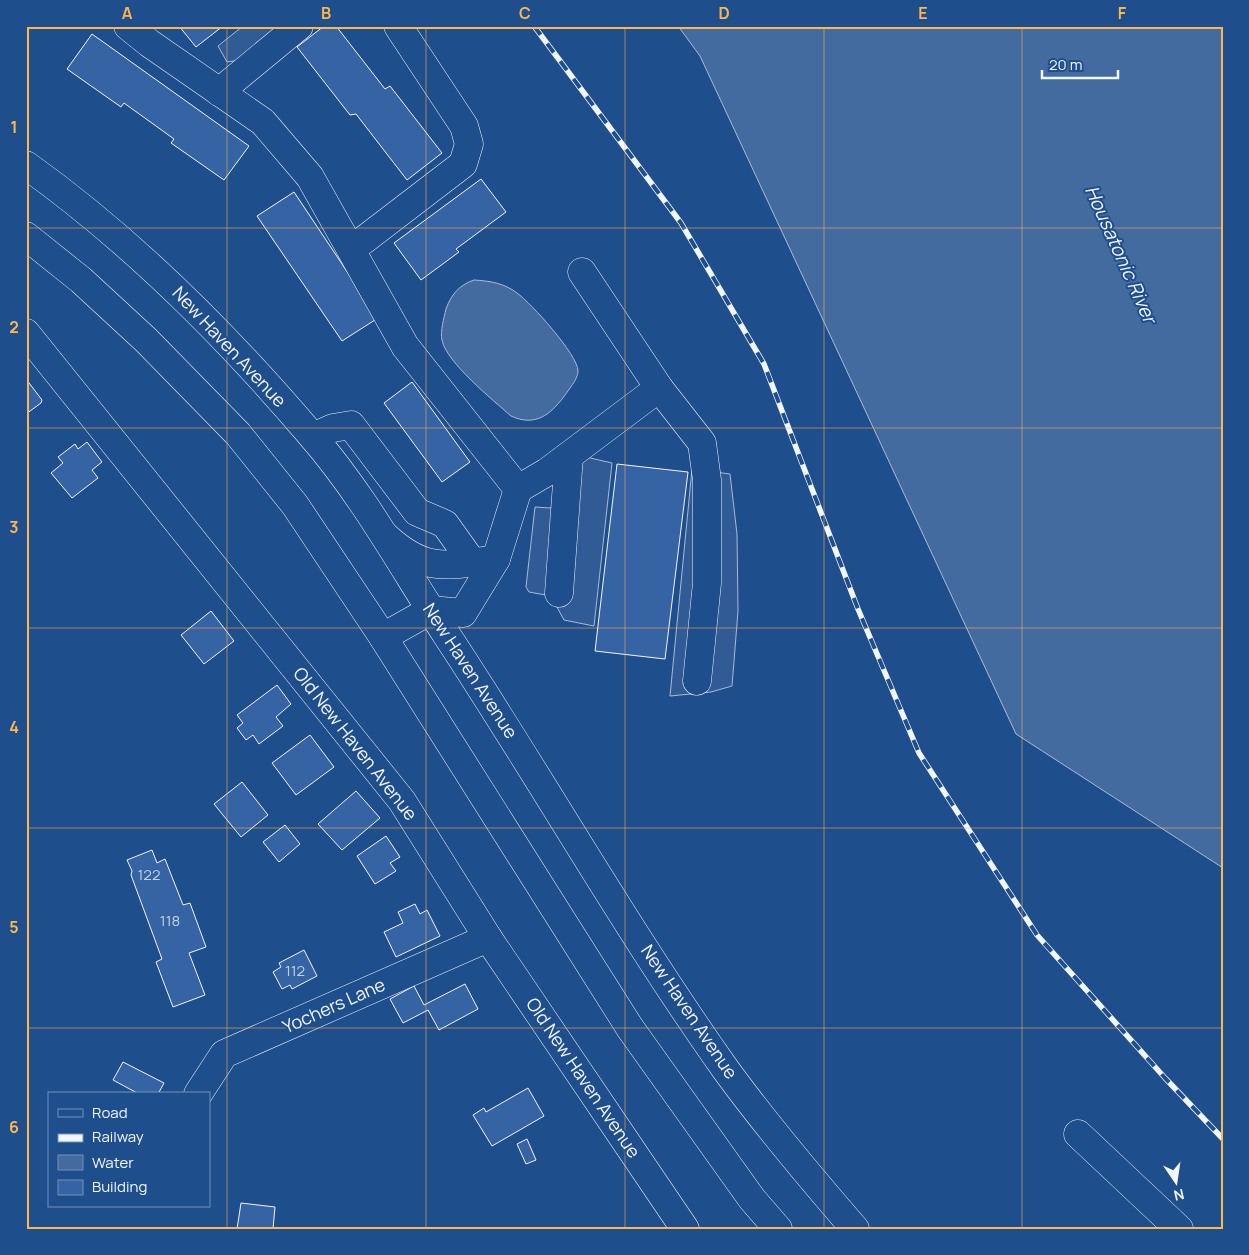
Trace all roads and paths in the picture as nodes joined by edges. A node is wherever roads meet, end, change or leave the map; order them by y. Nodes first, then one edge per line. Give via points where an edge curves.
1 (128, 26) edge
2 (299, 26) edge
3 (398, 26) edge
4 (219, 92) junction
5 (26, 165) edge
6 (26, 236) edge
7 (352, 249) junction
8 (582, 272) dead end
9 (26, 333) edge
10 (659, 388) junction
11 (313, 437) junction
12 (569, 456) junction
13 (518, 489) junction
14 (377, 528) junction
15 (484, 561) junction
16 (559, 593) dead end
17 (431, 610) junction
18 (383, 636) junction
19 (697, 681) dead end
20 (488, 938) junction
21 (199, 1092) edge
22 (1078, 1134) dead end
23 (685, 1229) edge
24 (778, 1229) edge
25 (855, 1229) edge
26 (1179, 1229) edge

1 - 4 main road
2 - 4 main road
3 - 7 main road via 464,126 469,144 462,164
4 - 7 main road via 263,122 310,177
5 - 11 main road, New Haven Avenue via 155,269 231,344
6 - 18 main road via 81,280 146,340 238,434 295,504
7 - 13 main road via 405,346
8 - 10 main road
9 - 20 main road, Old New Haven Avenue via 402,801
10 - 12 main road
10 - 19 main road via 702,443 707,480 707,583
11 - 14 main road, New Haven Avenue
11 - 15 main road via 333,428 351,425 417,512 445,524
12 - 13 main road
12 - 16 main road
13 - 15 main road
14 - 15 main road via 402,551 422,561 452,565
14 - 17 main road, New Haven Avenue
15 - 17 main road via 463,613
17 - 18 main road
17 - 25 main road, New Haven Avenue via 727,1071
18 - 24 main road via 630,1028 752,1199
20 - 21 main road, Yochers Lane via 224,1054
20 - 23 main road, Old New Haven Avenue
22 - 26 main road

